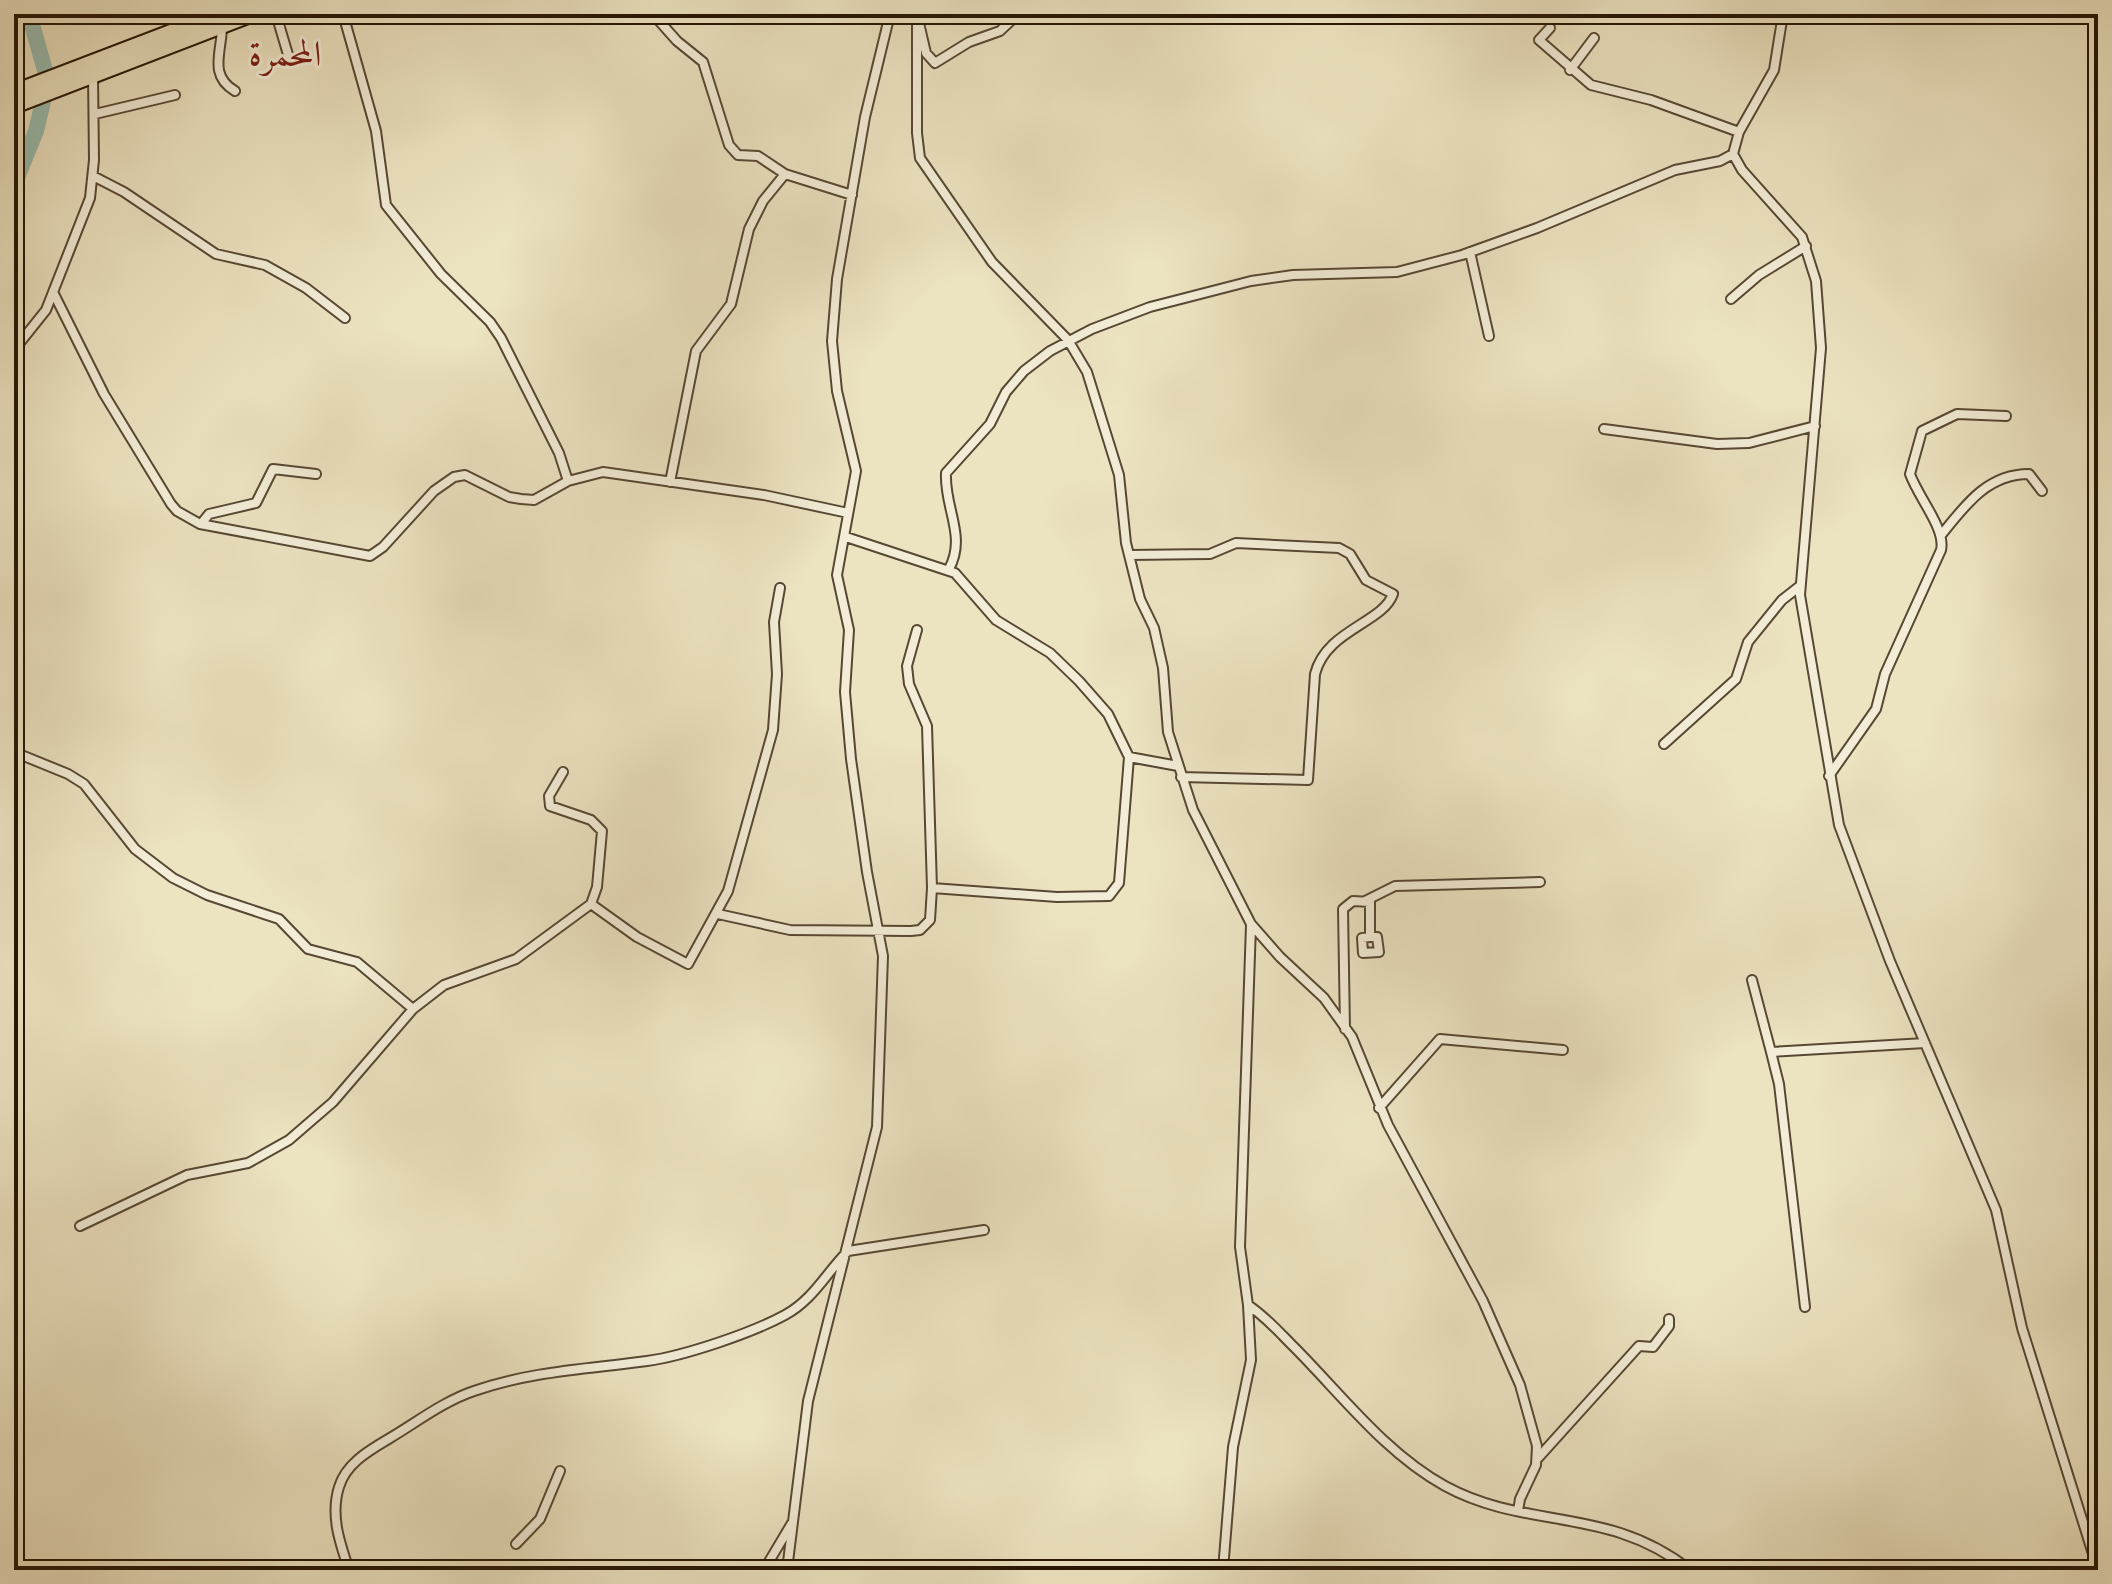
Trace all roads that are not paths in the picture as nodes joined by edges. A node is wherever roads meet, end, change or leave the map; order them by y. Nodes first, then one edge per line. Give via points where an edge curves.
1 (20, 14) edge
2 (253, 14) edge
3 (276, 14) edge
4 (343, 14) edge
5 (653, 14) edge
6 (890, 14) edge
7 (917, 14) edge
8 (1018, 14) edge
9 (1783, 14) edge
10 (212, 18) edge
11 (1550, 28) dead end
12 (1594, 38) dead end
13 (14, 41) edge
14 (289, 58) dead end
15 (1570, 70) junction
16 (93, 75) junction
17 (67, 79) junction
18 (235, 91) dead end
19 (14, 92) edge
20 (175, 95) dead end
21 (14, 106) edge
22 (95, 114) junction
23 (1739, 132) junction
24 (1733, 154) junction
25 (785, 174) junction
26 (93, 176) junction
27 (852, 195) junction
28 (1806, 246) junction
29 (1470, 252) junction
30 (54, 294) junction
31 (1731, 299) dead end
32 (345, 318) dead end
33 (1489, 336) dead end
34 (1068, 340) junction
35 (14, 350) edge
36 (2006, 416) dead end
37 (1815, 426) junction
38 (1604, 429) dead end
39 (316, 474) dead end
40 (568, 481) junction
41 (670, 482) junction
42 (2042, 491) dead end
43 (848, 513) junction
44 (201, 524) junction
45 (1942, 534) junction
46 (846, 537) junction
47 (1129, 555) junction
48 (949, 569) junction
49 (1800, 586) junction
50 (780, 588) dead end
51 (917, 630) dead end
52 (1664, 744) dead end
53 (14, 752) edge
54 (1129, 757) junction
55 (1178, 766) junction
56 (563, 772) dead end
57 (1181, 777) junction
58 (1829, 777) junction
59 (1540, 882) dead end
60 (932, 888) junction
61 (1364, 901) junction
62 (591, 904) junction
63 (718, 914) junction
64 (1251, 924) junction
65 (881, 932) junction
66 (1370, 937) dead end
67 (1752, 980) dead end
68 (413, 1009) junction
69 (1345, 1029) junction
70 (1925, 1043) junction
71 (1563, 1050) dead end
72 (1771, 1052) junction
73 (1379, 1108) junction
74 (80, 1226) dead end
75 (984, 1230) dead end
76 (848, 1251) junction
77 (1248, 1305) junction
78 (1805, 1307) dead end
79 (1669, 1319) dead end
80 (1538, 1458) junction
81 (560, 1471) dead end
82 (1518, 1511) junction
83 (794, 1519) junction
84 (516, 1544) dead end
85 (349, 1570) edge
86 (764, 1570) edge
87 (787, 1570) edge
88 (1223, 1570) edge
89 (1690, 1570) edge
90 (2098, 1570) edge

1 - 13 street
2 - 10 highway
3 - 14 street
4 - 40 street via 376,131 386,205 501,338
5 - 25 street via 703,62 729,145 738,155 758,156
6 - 27 street
7 - 8 street via 926,53 935,63 1000,31
7 - 34 street via 920,158 1006,279
9 - 23 street via 1774,70
10 - 16 highway
10 - 17 highway
10 - 18 street via 217,74
11 - 15 street via 1539,40
12 - 15 street
15 - 23 street via 1603,91 1651,100
16 - 17 highway
16 - 22 street
17 - 19 highway
17 - 21 highway
20 - 22 street
22 - 26 street
23 - 24 street
24 - 28 street
24 - 29 street via 1675,170
25 - 27 street
25 - 41 street via 749,229 731,304 696,351
26 - 30 street via 90,198
26 - 32 street via 216,254 265,265
27 - 43 street via 832,341 837,391 856,471
28 - 31 street
28 - 37 street via 1821,327
29 - 33 street
29 - 34 street via 1397,272 1251,281 1150,307
30 - 35 street
30 - 44 street via 104,394 171,504
34 - 47 street via 1087,372 1119,475
34 - 48 street via 1024,371 990,424 946,473 948,511 957,530
36 - 45 street via 1957,414 1922,431 1910,474
37 - 38 street via 1749,443 1717,444
37 - 49 street
39 - 44 street via 273,469 256,503 209,514
40 - 41 street via 603,472
40 - 44 street via 534,500 509,497 476,478 454,477 370,556
41 - 43 street
42 - 45 street via 2029,474 2007,474 1971,498
43 - 46 street
45 - 58 street via 1941,550 1885,674 1876,709
46 - 48 street
46 - 65 street via 837,575 849,630 846,722
47 - 55 street via 1154,628 1168,732
47 - 57 street via 1210,554 1236,543 1343,549 1366,580 1393,594 1319,660 1308,780
48 - 54 street via 996,620 1050,653 1079,681 1108,714
49 - 52 street via 1748,642 1736,679
49 - 58 street
50 - 63 street via 774,622 773,730 739,860
51 - 60 street via 907,666 927,726
53 - 68 street via 84,784 135,849 173,878 279,919 308,949 357,962
54 - 55 street
54 - 60 street via 1119,883 1113,894 1057,897
55 - 57 street
56 - 62 street via 549,796 550,806 591,820 602,831
57 - 64 street
58 - 70 street via 1839,825
59 - 61 street via 1395,886
60 - 65 street via 927,926
61 - 66 street via 1370,902
61 - 69 street via 1343,909
62 - 63 street via 688,964
62 - 68 street via 516,959 444,985
63 - 65 street via 790,930
64 - 69 street via 1324,998
64 - 77 street via 1240,1247
65 - 76 street via 877,1127
67 - 72 street
68 - 74 street via 333,1102 289,1140 248,1163 187,1175
69 - 73 street
70 - 72 street
70 - 90 street via 1996,1210 2022,1328
71 - 73 street via 1440,1039
72 - 78 street
73 - 80 street via 1507,1353
75 - 76 street
76 - 83 street via 808,1401
76 - 85 street via 805,1302 784,1315 678,1355 549,1372 476,1390 370,1450 349,1468 337,1496 338,1536
77 - 82 street via 1396,1453 1449,1488
77 - 88 street via 1251,1360 1233,1447
79 - 80 street via 1653,1347 1639,1346
80 - 82 street
81 - 84 street via 540,1519
82 - 89 street via 1618,1530 1664,1550
83 - 86 street
83 - 87 street

